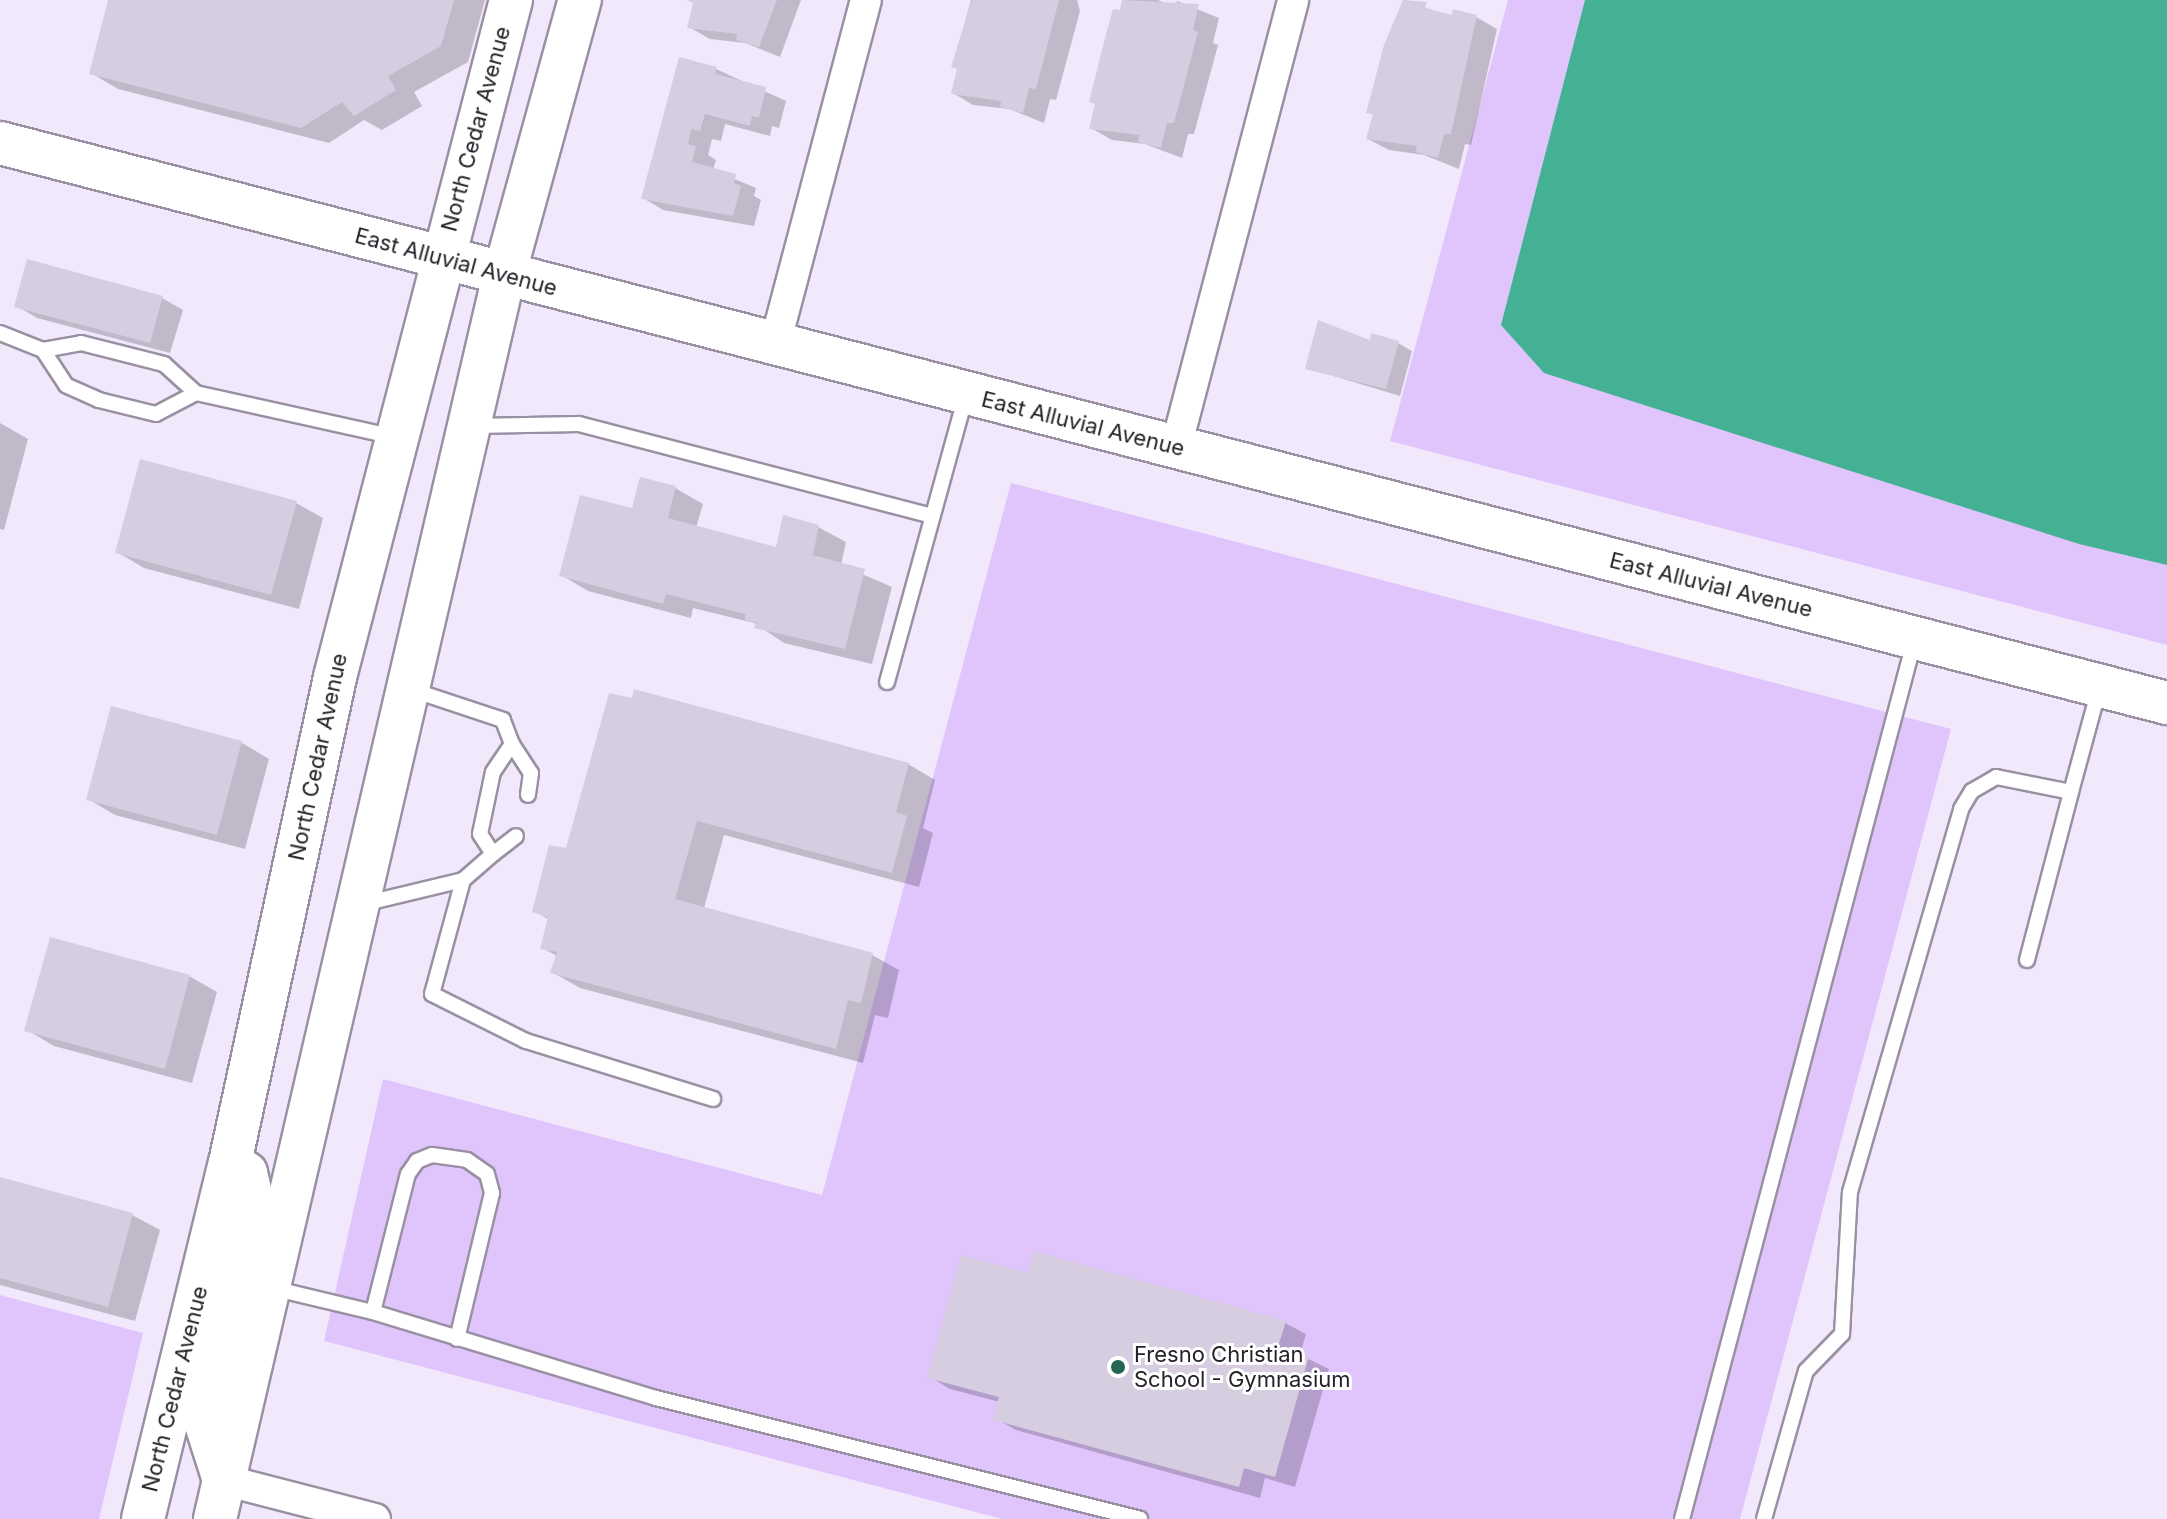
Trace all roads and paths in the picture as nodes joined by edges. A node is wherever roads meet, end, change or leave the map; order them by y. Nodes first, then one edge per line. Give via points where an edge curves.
1 (511, 0) edge
2 (580, 0) edge
3 (866, 0) edge
4 (1293, 0) edge
5 (0, 143) edge
6 (441, 259) junction
7 (504, 275) junction
8 (0, 333) edge
9 (775, 344) junction
10 (43, 350) junction
11 (196, 393) junction
12 (966, 394) junction
13 (468, 426) junction
14 (395, 437) junction
15 (1176, 447) junction
16 (932, 516) junction
17 (1915, 638) junction
18 (887, 682) dead end
19 (2100, 686) junction
20 (408, 688) junction
21 (2167, 703) edge
22 (512, 744) junction
23 (2071, 792) junction
24 (528, 795) dead end
25 (516, 836) dead end
26 (493, 854) junction
27 (463, 880) junction
28 (359, 905) junction
29 (2027, 960) dead end
30 (713, 1099) dead end
31 (230, 1163) junction
32 (271, 1288) junction
33 (373, 1312) junction
34 (457, 1339) junction
35 (219, 1499) edge
36 (143, 1519) edge
37 (375, 1519) edge
38 (1140, 1519) edge
39 (1682, 1519) edge
40 (1764, 1519) edge

1 - 6 main road, North Cedar Avenue
2 - 7 main road
3 - 9 street
4 - 15 street
5 - 6 main road, East Alluvial Avenue
6 - 7 main road, East Alluvial Avenue
6 - 14 main road, North Cedar Avenue
7 - 9 main road, East Alluvial Avenue
7 - 13 main road
8 - 10 lane
9 - 12 main road, East Alluvial Avenue
10 - 11 lane via 81,343 114,348 164,364
10 - 11 lane via 66,385 99,400 156,414
11 - 14 lane
12 - 15 main road, East Alluvial Avenue
12 - 16 lane
13 - 16 lane via 579,424
13 - 20 main road
14 - 31 main road, North Cedar Avenue via 335,677
15 - 17 main road, East Alluvial Avenue
16 - 18 lane
17 - 19 main road, East Alluvial Avenue
17 - 39 lane
19 - 21 main road, East Alluvial Avenue
19 - 23 lane
20 - 22 lane via 503,720
20 - 28 main road
22 - 24 lane via 531,773
22 - 26 lane via 493,772 480,834
23 - 29 lane
23 - 40 lane via 1996,777 1972,791 1961,809 1850,1192 1842,1334 1806,1371
25 - 26 lane
26 - 27 lane
27 - 28 lane
27 - 30 lane via 432,994 526,1041
28 - 32 main road
31 - 35 main road via 246,1173 255,1212 207,1427
31 - 36 main road, North Cedar Avenue
32 - 33 lane
32 - 35 main road
33 - 34 lane
33 - 34 lane via 408,1174 417,1161 432,1155 467,1160 487,1174 492,1193
34 - 38 lane via 656,1398
35 - 37 street

